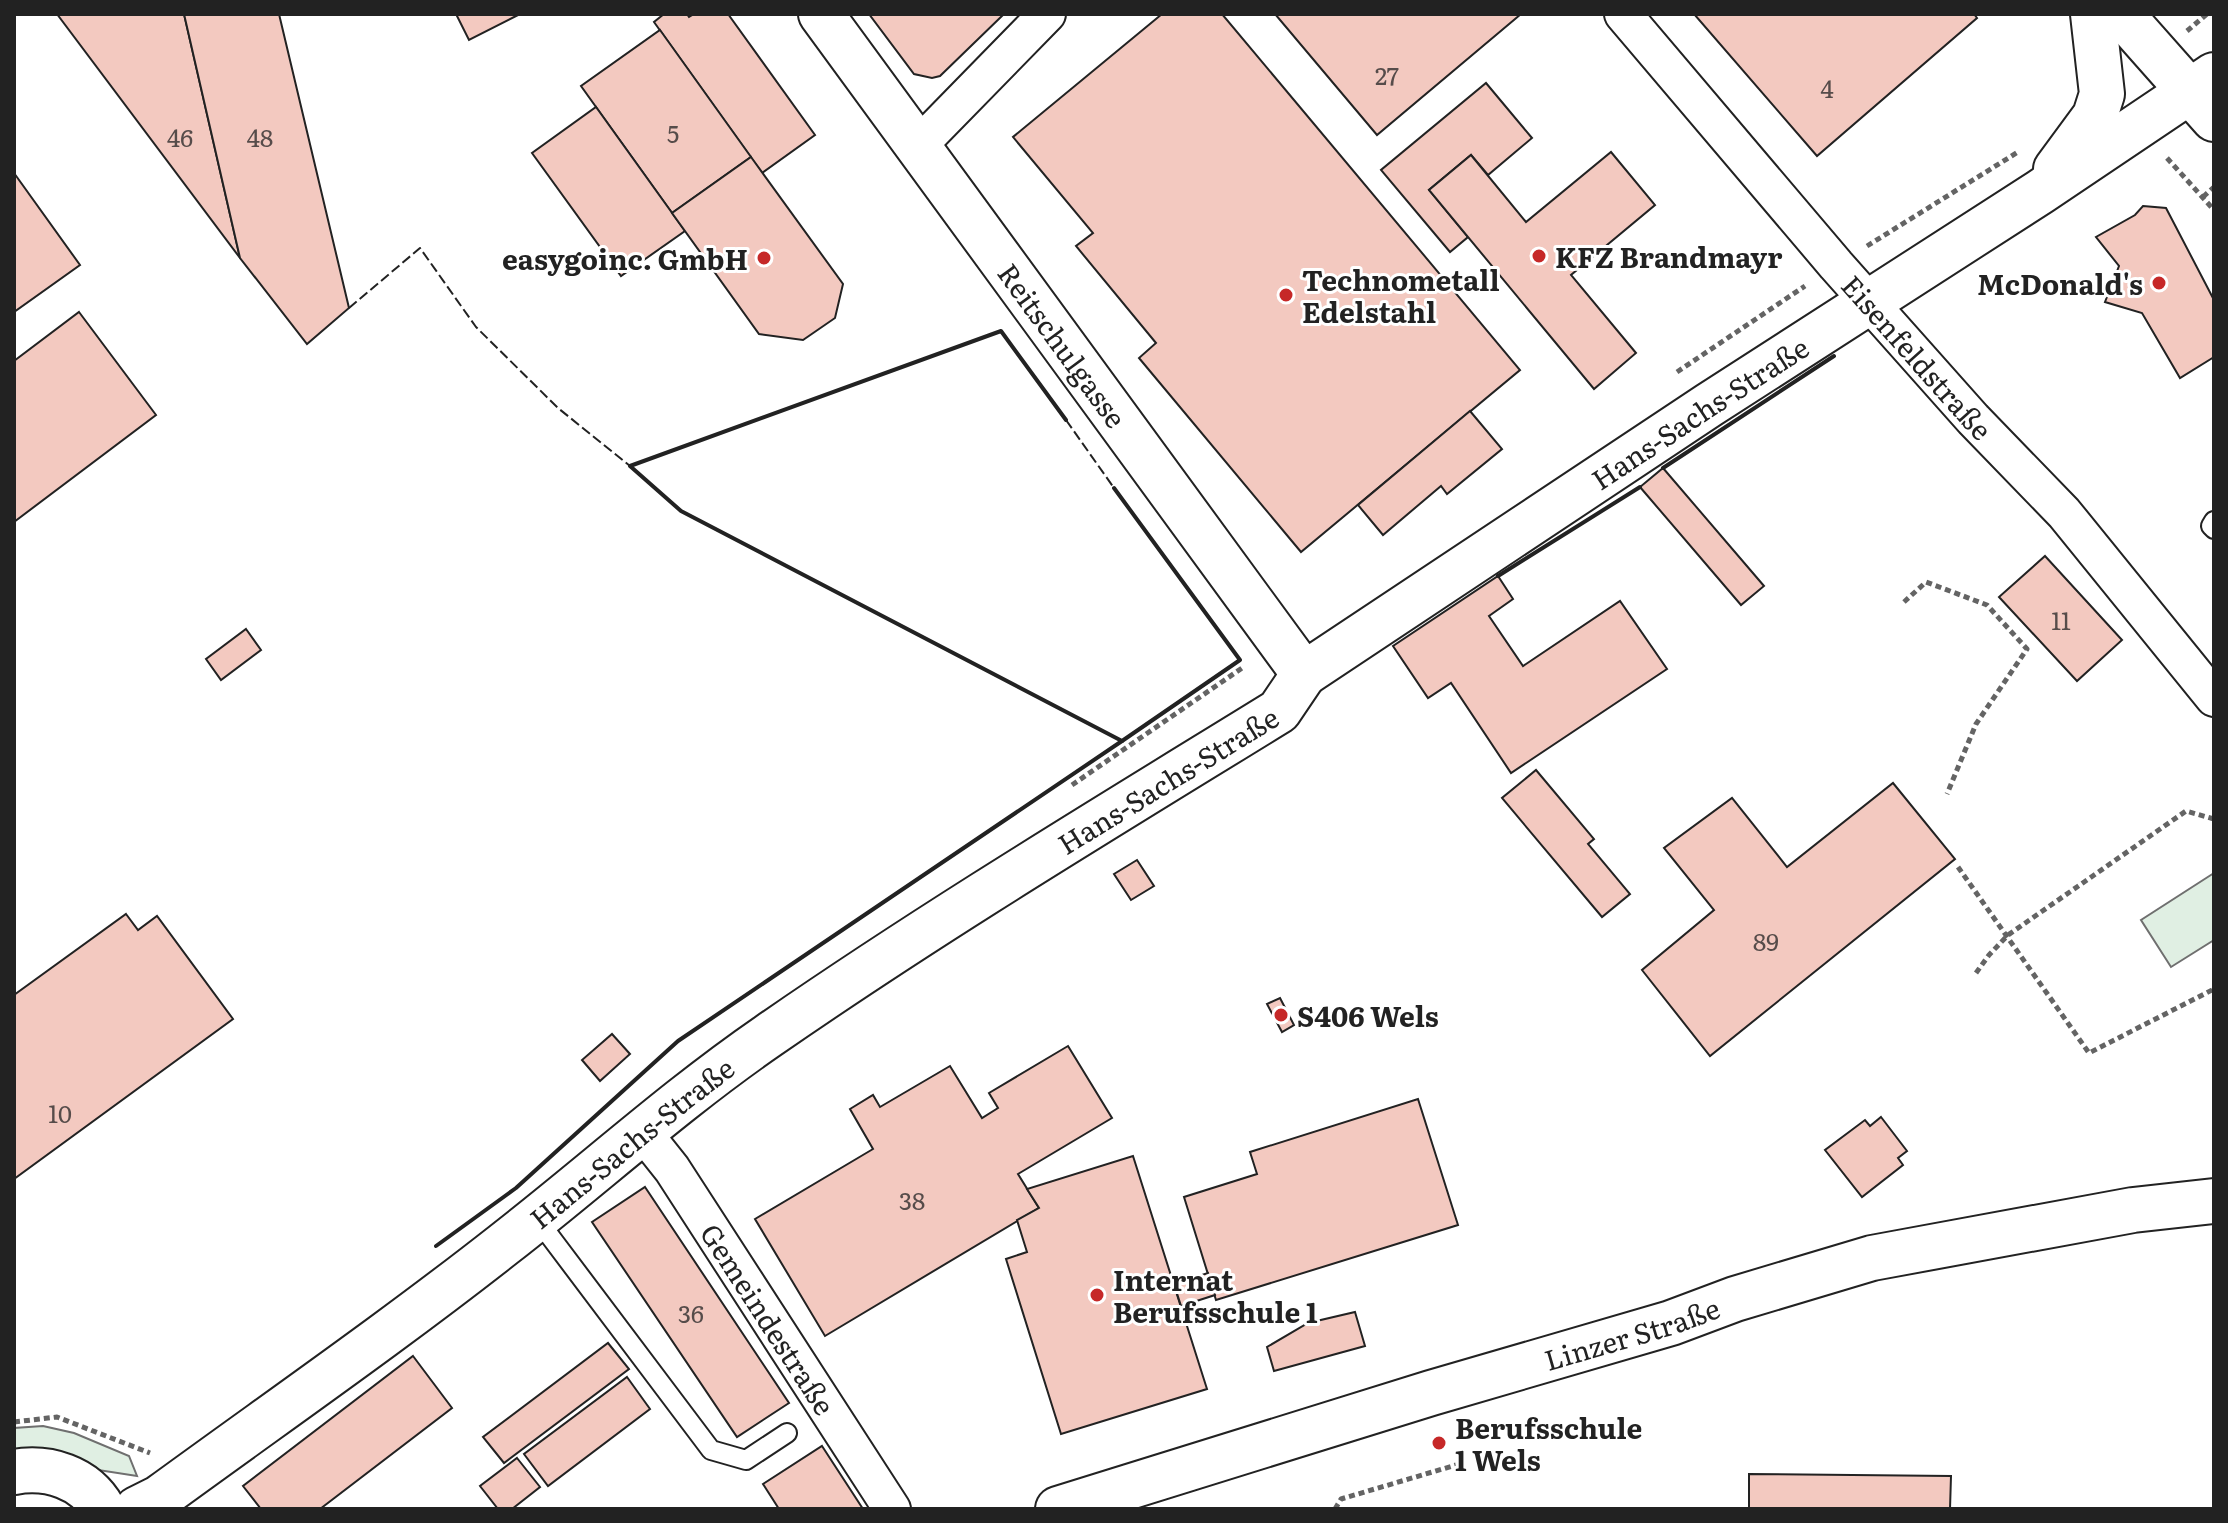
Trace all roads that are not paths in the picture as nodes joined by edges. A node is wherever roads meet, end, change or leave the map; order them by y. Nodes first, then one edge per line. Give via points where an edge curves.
1 (821, 14) edge
2 (1047, 14) edge
3 (1623, 14) edge
4 (2093, 14) edge
5 (2121, 14) edge
6 (2206, 95) edge
7 (917, 147) junction
8 (2040, 192) junction
9 (1870, 303) junction
10 (2214, 521) edge
11 (2214, 529) edge
12 (1304, 674) junction
13 (2214, 698) edge
14 (641, 1130) junction
15 (2214, 1201) edge
16 (537, 1219) junction
17 (787, 1433) dead end
18 (14, 1472) edge
19 (103, 1509) edge
20 (137, 1509) edge
21 (892, 1509) edge
22 (1058, 1509) edge

1 - 7 main road, Reitschulgasse
2 - 7 street
3 - 9 street, Eisenfeldstraße
4 - 8 main road via 2102,94 2095,116
5 - 6 main road
6 - 8 main road, Hans-Sachs-Straße
7 - 12 main road, Reitschulgasse
8 - 9 main road, Hans-Sachs-Straße
9 - 12 main road, Hans-Sachs-Straße
9 - 13 street, Eisenfeldstraße via 2064,513
10 - 11 lane
12 - 14 main road, Hans-Sachs-Straße via 1279,711 963,905 765,1038
14 - 16 main road, Hans-Sachs-Straße
14 - 21 street, Gemeindestraße via 672,1169
15 - 22 main road, Linzer Straße via 2133,1210 1872,1258
16 - 17 lane via 711,1450 746,1460
16 - 20 main road, Hans-Sachs-Straße via 443,1293
18 - 19 main road via 54,1472 78,1482

